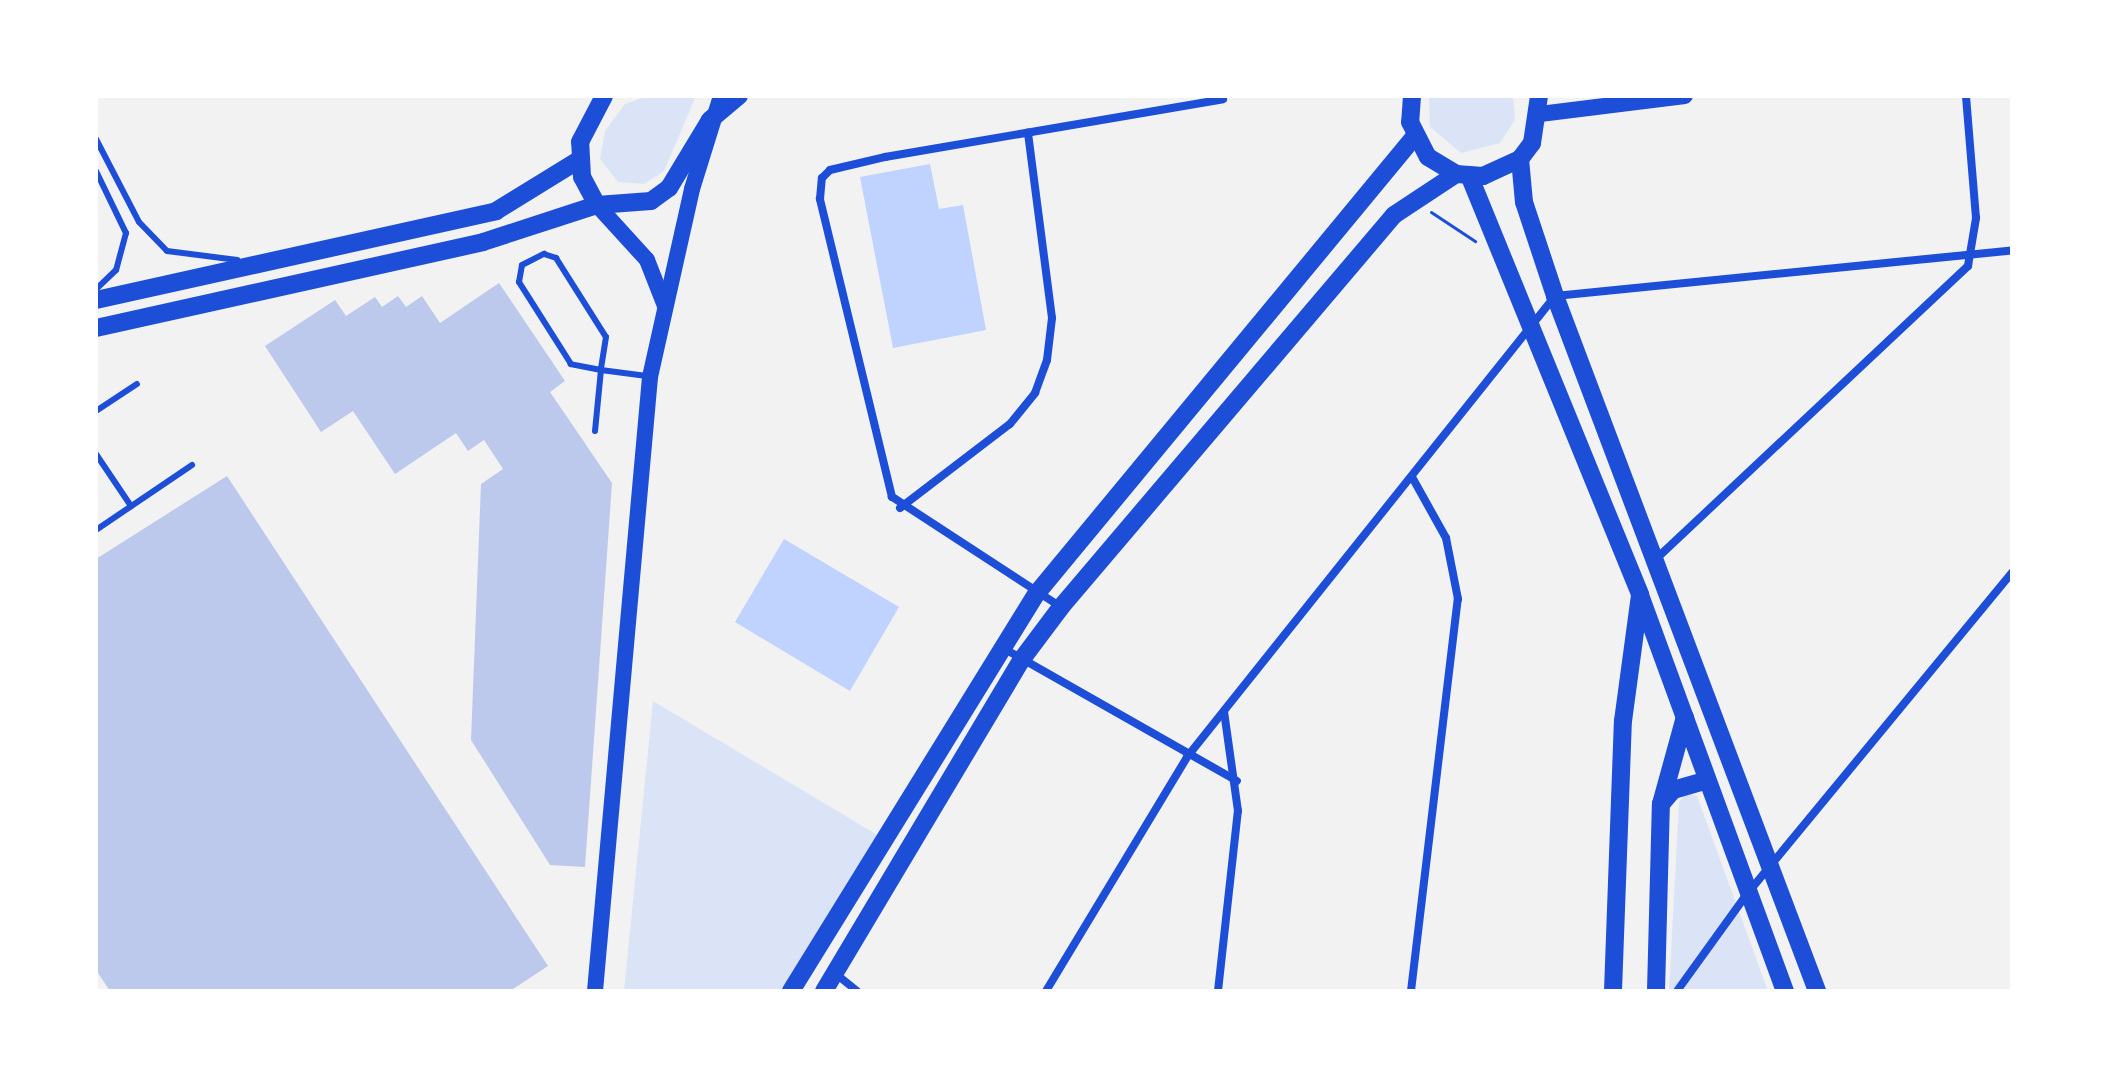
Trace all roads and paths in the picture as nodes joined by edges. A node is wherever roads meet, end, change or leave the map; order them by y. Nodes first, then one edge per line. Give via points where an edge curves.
1 (591, 96) edge
2 (604, 96) edge
3 (721, 96) edge
4 (739, 96) edge
5 (1412, 96) edge
6 (1685, 96) edge
7 (1966, 96) edge
8 (1223, 99) dead end
9 (1540, 105) edge
10 (590, 116) junction
11 (710, 120) junction
12 (1028, 133) junction
13 (1415, 136) junction
14 (96, 139) edge
15 (1520, 159) junction
16 (579, 160) junction
17 (96, 171) edge
18 (1463, 175) junction
19 (1411, 199) junction
20 (597, 205) junction
21 (1483, 248) dead end
22 (2012, 250) edge
23 (312, 252) junction
24 (1974, 253) junction
25 (96, 289) edge
26 (1555, 296) junction
27 (96, 300) edge
28 (665, 308) junction
29 (1532, 324) junction
30 (96, 328) edge
31 (601, 370) junction
32 (650, 377) junction
33 (137, 384) dead end
34 (96, 411) edge
35 (595, 431) dead end
36 (96, 454) edge
37 (192, 465) dead end
38 (1412, 477) junction
39 (131, 506) junction
40 (900, 508) junction
41 (96, 530) edge
42 (1656, 559) junction
43 (2012, 572) edge
44 (1037, 593) junction
45 (1640, 595) junction
46 (1061, 607) junction
47 (999, 646) junction
48 (1022, 659) junction
49 (1708, 705) junction
50 (1224, 712) junction
51 (1684, 718) junction
52 (1187, 757) junction
53 (1707, 780) junction
54 (1237, 781) junction
55 (1661, 804) junction
56 (1769, 868) junction
57 (1747, 894) junction
58 (835, 974) junction
59 (595, 991) edge
60 (791, 991) edge
61 (824, 991) edge
62 (857, 991) edge
63 (1046, 991) edge
64 (1218, 991) edge
65 (1411, 991) edge
66 (1613, 991) edge
67 (1656, 991) edge
68 (1677, 991) edge
69 (1785, 991) edge
70 (1817, 991) edge

1 - 10 street
2 - 10 main road
3 - 11 main road
4 - 11 main road
5 - 13 main road
6 - 9 main road
7 - 24 street
8 - 12 street
9 - 15 main road
10 - 16 main road
11 - 20 main road via 669,188 651,201
11 - 28 main road
12 - 40 street via 1052,318 1047,360 1035,393 1010,424
12 - 40 street via 839,167 822,178 820,199 877,458
13 - 18 main road via 1428,157
13 - 44 main road
14 - 23 lane via 139,222 167,251 223,262
15 - 18 main road via 1503,170
15 - 26 main road via 1524,202
16 - 20 main road
16 - 23 main road via 496,211
17 - 25 lane via 126,233 116,270
18 - 19 main road
18 - 29 main road
19 - 21 path
19 - 46 main road
20 - 28 main road via 647,260
20 - 30 main road via 483,242
22 - 24 street
23 - 27 main road
24 - 26 street
24 - 42 street via 1952,285
26 - 29 street
26 - 42 main road
28 - 32 main road
29 - 38 street
29 - 45 main road
31 - 31 lane via 606,337 556,258 544,254 522,265 519,282 571,364
31 - 32 lane
31 - 35 lane
32 - 59 main road
33 - 34 lane
36 - 39 lane
37 - 39 lane
38 - 50 street
38 - 65 street via 1446,538 1458,599
39 - 41 lane
40 - 44 street
42 - 49 main road
43 - 56 street
44 - 46 street
44 - 47 main road
45 - 51 main road
45 - 66 main road via 1624,705
46 - 48 main road
47 - 48 street
47 - 60 main road
48 - 52 street
48 - 58 main road
49 - 51 main road
49 - 56 main road
50 - 52 street
50 - 54 street
51 - 53 main road
51 - 55 main road
52 - 54 street
52 - 63 street
53 - 55 main road via 1673,790
53 - 57 main road
54 - 64 street
55 - 67 main road
56 - 57 street
56 - 70 main road
57 - 68 street
57 - 69 main road
58 - 61 main road
58 - 62 street

